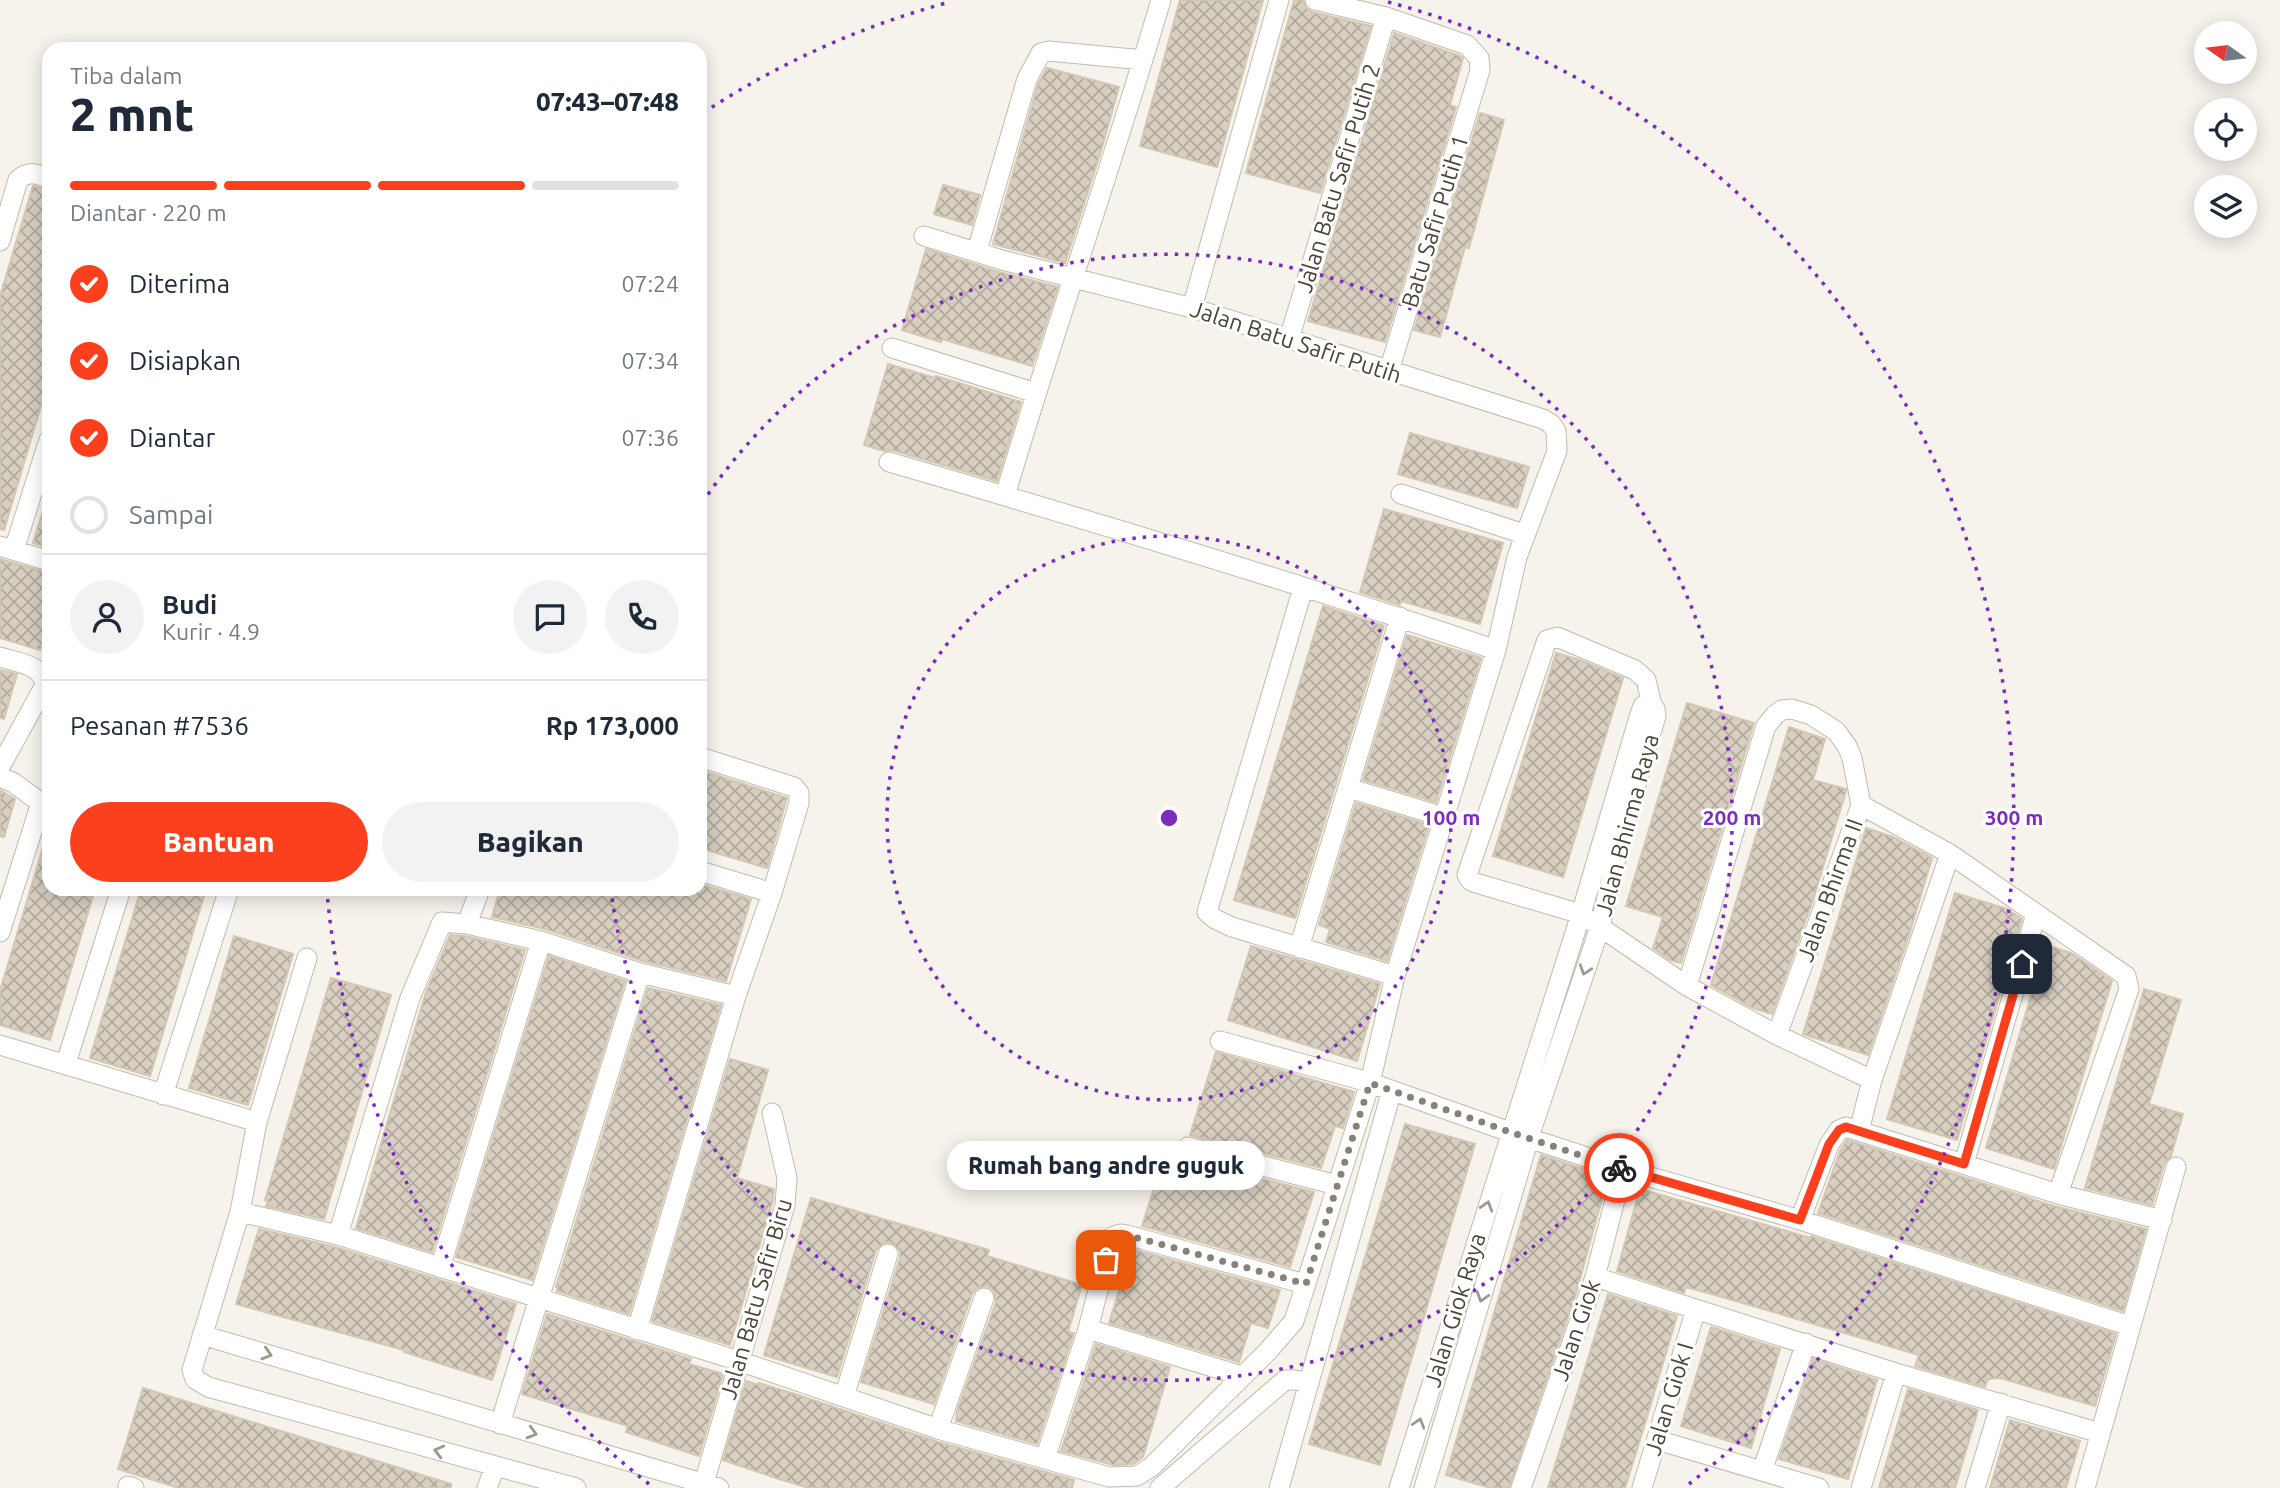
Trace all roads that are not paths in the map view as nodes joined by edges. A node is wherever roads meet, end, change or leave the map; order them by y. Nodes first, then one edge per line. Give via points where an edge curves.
1 (1161, 0) edge
2 (1279, 0) edge
3 (1315, 0) edge
4 (1386, 17) junction
5 (1143, 60) junction
6 (42, 176) edge
7 (924, 236) dead end
8 (0, 241) edge
9 (977, 251) junction
10 (1075, 278) junction
11 (1192, 308) junction
12 (1289, 339) junction
13 (892, 348) dead end
14 (1389, 371) junction
15 (1035, 393) junction
16 (42, 458) edge
17 (889, 462) dead end
18 (1401, 494) dead end
19 (1005, 496) junction
20 (1524, 534) junction
21 (7, 548) edge
22 (42, 559) edge
23 (1303, 588) junction
24 (1401, 617) junction
25 (1496, 650) junction
26 (0, 657) edge
27 (42, 675) edge
28 (42, 692) edge
29 (1652, 705) junction
30 (707, 760) edge
31 (0, 766) edge
32 (0, 778) edge
33 (1348, 788) junction
34 (42, 802) edge
35 (1861, 805) junction
36 (42, 813) edge
37 (1444, 817) junction
38 (1950, 854) junction
39 (707, 873) edge
40 (772, 893) junction
41 (119, 896) edge
42 (227, 896) edge
43 (477, 896) edge
44 (1581, 914) junction
45 (2036, 914) junction
46 (467, 925) junction
47 (1600, 927) junction
48 (0, 932) edge
49 (541, 942) junction
50 (1299, 948) junction
51 (307, 958) dead end
52 (640, 973) junction
53 (1395, 976) junction
54 (1687, 986) junction
55 (736, 996) junction
56 (1777, 1035) junction
57 (1220, 1041) dead end
58 (0, 1045) edge
59 (66, 1063) junction
60 (1872, 1080) junction
61 (1382, 1086) junction
62 (163, 1095) junction
63 (772, 1113) dead end
64 (257, 1122) junction
65 (1859, 1131) junction
66 (1510, 1132) junction
67 (1530, 1138) junction
68 (1188, 1147) dead end
69 (1964, 1164) junction
70 (2176, 1167) dead end
71 (1623, 1169) junction
72 (1337, 1185) junction
73 (2058, 1194) junction
74 (240, 1212) junction
75 (1800, 1220) junction
76 (2162, 1220) junction
77 (338, 1235) junction
78 (888, 1254) dead end
79 (440, 1268) junction
80 (1595, 1276) junction
81 (1306, 1284) junction
82 (538, 1297) junction
83 (984, 1298) dead end
84 (1696, 1309) junction
85 (2130, 1326) junction
86 (1088, 1329) junction
87 (637, 1330) junction
88 (202, 1335) junction
89 (1806, 1343) junction
90 (739, 1361) junction
91 (1249, 1372) junction
92 (1896, 1373) junction
93 (1309, 1383) junction
94 (1267, 1391) junction
95 (844, 1397) junction
96 (2001, 1403) junction
97 (500, 1424) junction
98 (938, 1429) junction
99 (2100, 1433) junction
100 (1657, 1440) junction
101 (1045, 1459) junction
102 (495, 1466) junction
103 (1762, 1471) junction
104 (712, 1486) edge
105 (1405, 1486) edge
106 (487, 1488) edge
107 (576, 1488) edge
108 (1160, 1488) edge
109 (1279, 1488) edge
110 (1424, 1488) edge
111 (1521, 1488) edge
112 (1642, 1488) edge
113 (1819, 1488) edge
114 (1861, 1488) edge
115 (1975, 1488) edge
116 (2085, 1488) edge

1 - 5 street
2 - 11 street
3 - 4 street
4 - 12 street, Jalan Batu Safir Putih 2
4 - 14 street, Batu Safir Putih 1 via 1467,45 1479,58 1480,70
5 - 9 street via 1041,53 1027,79
5 - 10 street
6 - 8 street via 24,174 18,180
7 - 9 street, Jalan Batu Safir Putih
9 - 10 street, Jalan Batu Safir Putih
10 - 11 street, Jalan Batu Safir Putih
10 - 15 street
11 - 12 street, Jalan Batu Safir Putih
12 - 14 street, Jalan Batu Safir Putih
13 - 15 street
14 - 20 street, Jalan Batu Safir Putih via 1551,424 1557,451
15 - 19 street
16 - 21 street
17 - 19 street
18 - 20 street
19 - 23 street
20 - 25 street
21 - 22 street
23 - 24 street
23 - 50 street via 1206,912 1232,927
24 - 25 street
24 - 33 street
25 - 37 street
26 - 27 street
28 - 31 street
29 - 44 street, Jalan Bhirma Raya via 1643,706 1640,714
29 - 44 street via 1646,680 1635,670 1558,637 1547,640 1466,875 1476,883
29 - 47 street, Jalan Bhirma Raya via 1656,716
30 - 40 street via 797,790 799,803
32 - 34 street
33 - 37 street
33 - 50 street
35 - 38 street
35 - 54 street, Jalan Bhirma II via 1852,758 1836,731 1792,709 1774,715 1766,726
35 - 56 street, Jalan Bhirma II
36 - 48 street
37 - 53 street
38 - 45 street
38 - 60 street
39 - 40 street
40 - 55 street
41 - 59 street
42 - 62 street
43 - 46 street
44 - 47 street
44 - 66 street, Jalan Bhirma Raya
45 - 69 street
45 - 73 street via 2129,981
46 - 49 street
46 - 77 street via 444,921 437,933 410,998
47 - 54 street
47 -> 67 street, Jalan Bhirma Raya
49 - 52 street
49 - 79 street
50 - 53 street
51 - 64 street
52 - 55 street
52 - 82 street
53 - 61 street
54 - 56 street
55 - 87 street
56 - 60 street
57 - 61 street
58 - 59 street
59 - 62 street
60 - 65 street
61 - 66 street
61 - 72 street
61 - 93 street
62 - 64 street
63 - 90 street, Jalan Batu Safir Biru via 788,1178 787,1193
64 - 74 street
65 - 69 street
65 - 75 street via 1846,1127 1833,1136
66 - 67 street
105 -> 66 street, Jalan Giok Raya
67 - 71 street
67 -> 110 street, Jalan Giok Raya
68 - 72 street
69 - 73 street
70 - 76 street
71 - 75 street
71 - 80 street, Jalan Giok
72 - 81 street
73 - 76 street
74 - 77 street
74 - 88 street
75 - 85 street
76 - 85 street
77 - 79 street
78 - 95 street
79 - 82 street
80 - 84 street
80 - 111 street, Jalan Giok
81 - 86 street via 1119,1234 1112,1237
81 - 91 street via 1294,1321
82 - 87 street
82 - 97 street
83 - 98 street
84 - 89 street
84 - 100 street, Jalan Giok I
85 - 99 street
86 - 91 street
86 - 101 street
87 - 90 street
88 -> 97 street
102 -> 88 street via 208,1387 195,1379 192,1370
89 - 92 street
89 - 103 street
90 - 95 street
90 - 104 street, Jalan Batu Safir Biru
91 - 94 street
91 - 101 street via 1158,1461 1136,1476 1109,1477
92 - 96 street
92 - 114 street
93 - 94 street via 1285,1380
93 - 109 street
94 - 108 street
95 - 98 street
96 - 99 street
96 - 115 street
97 -> 104 street
98 - 101 street
99 - 116 street
100 - 103 street
100 - 112 street, Jalan Giok I
102 - 106 street
102 - 107 street
103 - 113 street

